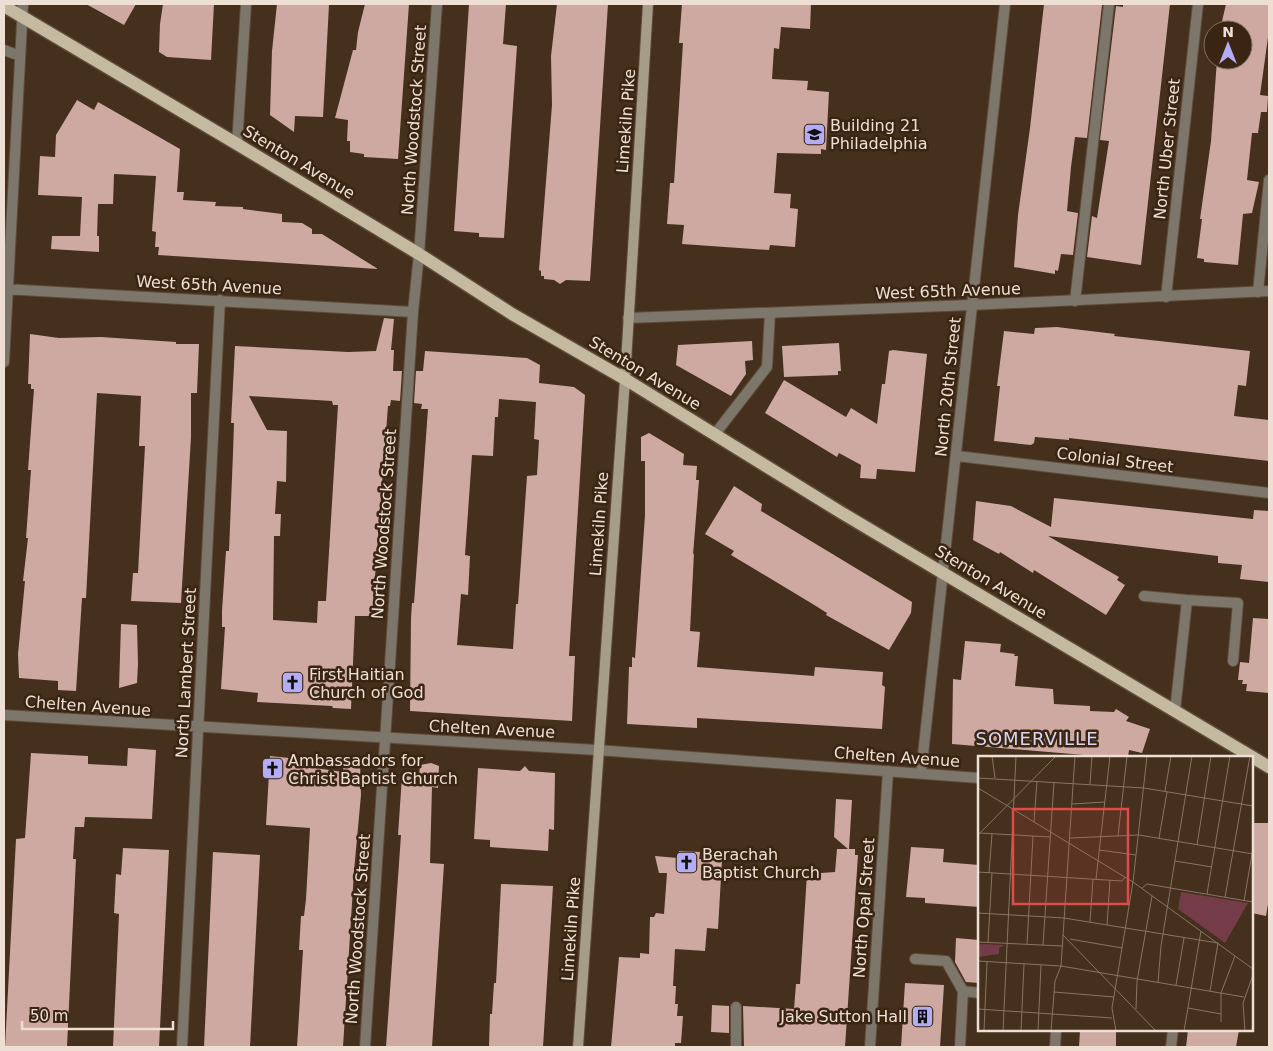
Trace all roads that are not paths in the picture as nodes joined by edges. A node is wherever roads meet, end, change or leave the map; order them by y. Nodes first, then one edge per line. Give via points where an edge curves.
1 (23, 4) edge
2 (246, 4) edge
3 (437, 4) edge
4 (648, 4) edge
5 (1005, 4) edge
6 (1109, 4) edge
7 (1198, 4) edge
8 (4, 6) edge
9 (22, 17) junction
10 (4, 50) edge
11 (20, 56) junction
12 (237, 144) junction
13 (1269, 180) edge
14 (419, 254) junction
15 (6, 289) edge
16 (1269, 291) edge
17 (1258, 292) junction
18 (1166, 297) junction
19 (220, 300) junction
20 (1075, 301) junction
21 (971, 305) junction
22 (413, 312) junction
23 (770, 313) junction
24 (628, 318) junction
25 (4, 362) edge
26 (625, 379) junction
27 (715, 434) junction
28 (957, 456) junction
29 (1269, 493) edge
30 (943, 572) junction
31 (1144, 596) dead end
32 (1186, 600) junction
33 (1233, 660) dead end
34 (1175, 711) junction
35 (4, 716) edge
36 (199, 728) junction
37 (385, 738) junction
38 (597, 750) junction
39 (1242, 754) edge
40 (1253, 760) edge
41 (1269, 768) edge
42 (888, 772) junction
43 (921, 773) junction
44 (978, 778) edge
45 (915, 959) dead end
46 (962, 991) junction
47 (978, 992) edge
48 (736, 1007) dead end
49 (1056, 1031) edge
50 (1173, 1031) edge
51 (182, 1047) edge
52 (365, 1047) edge
53 (578, 1047) edge
54 (736, 1047) edge
55 (870, 1047) edge
56 (960, 1047) edge
57 (1055, 1047) edge
58 (1171, 1047) edge

1 - 9 street
2 - 12 street
3 - 14 street, North Woodstock Street
4 - 24 street, Limekiln Pike
5 - 21 street, North 20th Street
6 - 20 street
7 - 18 street, North Uber Street
8 - 9 main road, Stenton Avenue
9 - 11 street
9 - 12 main road, Stenton Avenue
10 - 11 street
11 - 15 street
12 - 14 main road, Stenton Avenue
13 - 17 street
14 - 22 street, North Woodstock Street
14 - 26 main road, Stenton Avenue via 512,314
15 - 19 street, West 65th Avenue
15 - 25 street
16 - 17 street, West 65th Avenue
17 - 18 street, West 65th Avenue
18 - 20 street, West 65th Avenue
19 - 22 street, West 65th Avenue
19 - 36 street, North Lambert Street
20 - 21 street, West 65th Avenue
21 - 23 street, West 65th Avenue
21 - 28 street, North 20th Street
22 - 37 street, North Woodstock Street
23 - 24 street, West 65th Avenue
23 - 27 street via 767,367
24 - 26 street, Limekiln Pike
26 - 27 main road, Stenton Avenue
26 - 38 street, Limekiln Pike
27 - 30 main road, Stenton Avenue
28 - 29 street, Colonial Street
28 - 30 street, North 20th Street
30 - 34 main road, Stenton Avenue
30 - 43 street, North 20th Street
31 - 32 street
32 - 33 street via 1238,603
32 - 34 street
34 - 39 main road, Stenton Avenue
35 - 36 street, Chelten Avenue
36 - 37 street, Chelten Avenue
36 - 51 street, North Lambert Street
37 - 38 street, Chelten Avenue
37 - 52 street, North Woodstock Street
38 - 42 street, Chelten Avenue
38 - 53 street, Limekiln Pike
40 - 41 main road, Stenton Avenue
42 - 43 street, Chelten Avenue
42 - 55 street, North Opal Street
43 - 44 street, Chelten Avenue
45 - 46 street via 946,961
46 - 47 street
46 - 56 street
48 - 54 street
49 - 57 street
50 - 58 street

